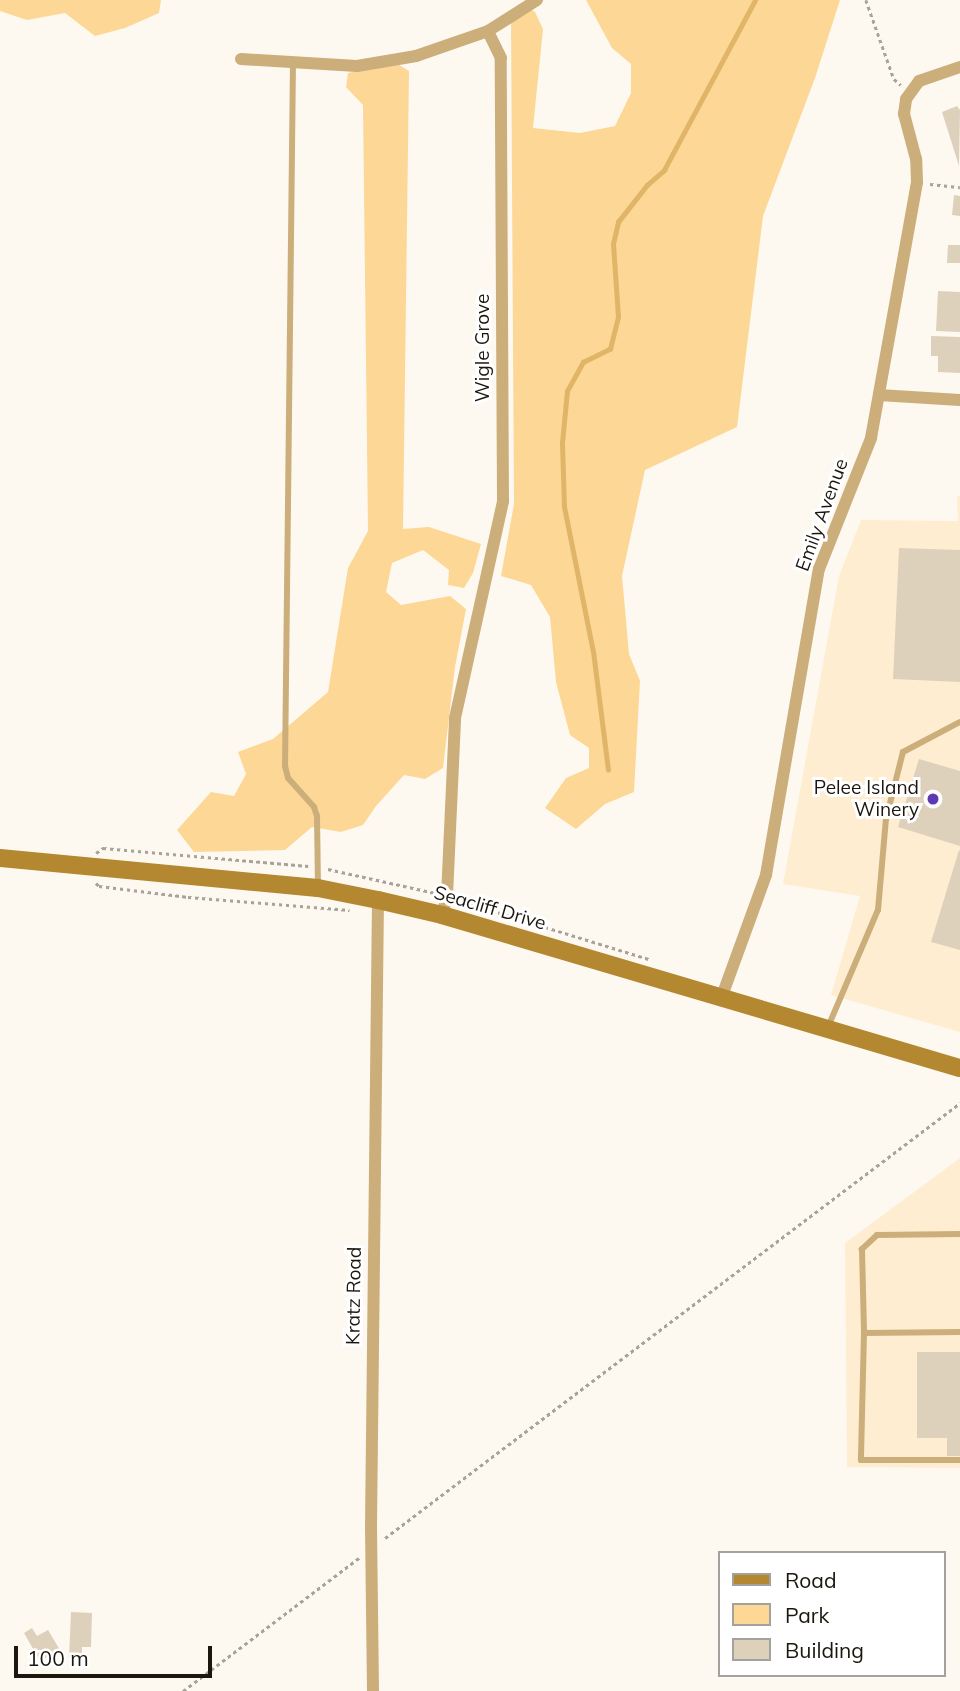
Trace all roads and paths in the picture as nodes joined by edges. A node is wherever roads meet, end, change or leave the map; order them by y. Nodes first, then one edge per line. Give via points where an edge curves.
1 (537, 0) edge
2 (866, 0) edge
3 (488, 31) junction
4 (241, 59) dead end
5 (293, 62) junction
6 (960, 67) edge
7 (911, 89) junction
8 (917, 182) junction
9 (960, 187) edge
10 (878, 395) junction
11 (960, 400) edge
12 (960, 722) edge
13 (0, 858) edge
14 (77, 867) junction
15 (318, 888) junction
16 (378, 900) junction
17 (442, 915) junction
18 (722, 996) junction
19 (827, 1030) junction
20 (958, 1067) edge
21 (960, 1103) edge
22 (960, 1234) edge
23 (960, 1332) edge
24 (864, 1333) junction
25 (960, 1460) edge
26 (371, 1549) junction
27 (183, 1691) edge
28 (373, 1691) edge

1 - 3 street
2 - 7 path via 894,79
3 - 5 street via 416,56 357,66
3 - 17 street, Wigle Grove via 501,58 503,500 455,718 447,896
4 - 5 street
5 - 15 lane via 285,766 288,778 317,816
6 - 7 street via 926,77
7 - 8 street, Emily Avenue via 904,114
8 - 9 path
8 - 10 street, Emily Avenue
10 - 11 street
10 - 18 street, Emily Avenue via 871,439 819,569 766,875
12 - 19 lane via 903,752 886,819 878,910
13 - 14 main road, Seacliff Drive
14 - 15 main road, Seacliff Drive
14 - 16 path via 99,886 188,897 345,911
15 - 16 main road, Seacliff Drive
16 - 17 main road, Seacliff Drive
16 - 26 street, Kratz Road
17 - 18 main road, Seacliff Drive
18 - 19 main road, Seacliff Drive
19 - 20 main road, Seacliff Drive
21 - 26 path
22 - 24 lane via 877,1235 862,1249
23 - 24 lane
24 - 25 lane via 861,1460
26 - 27 path
26 - 28 street, Kratz Road

